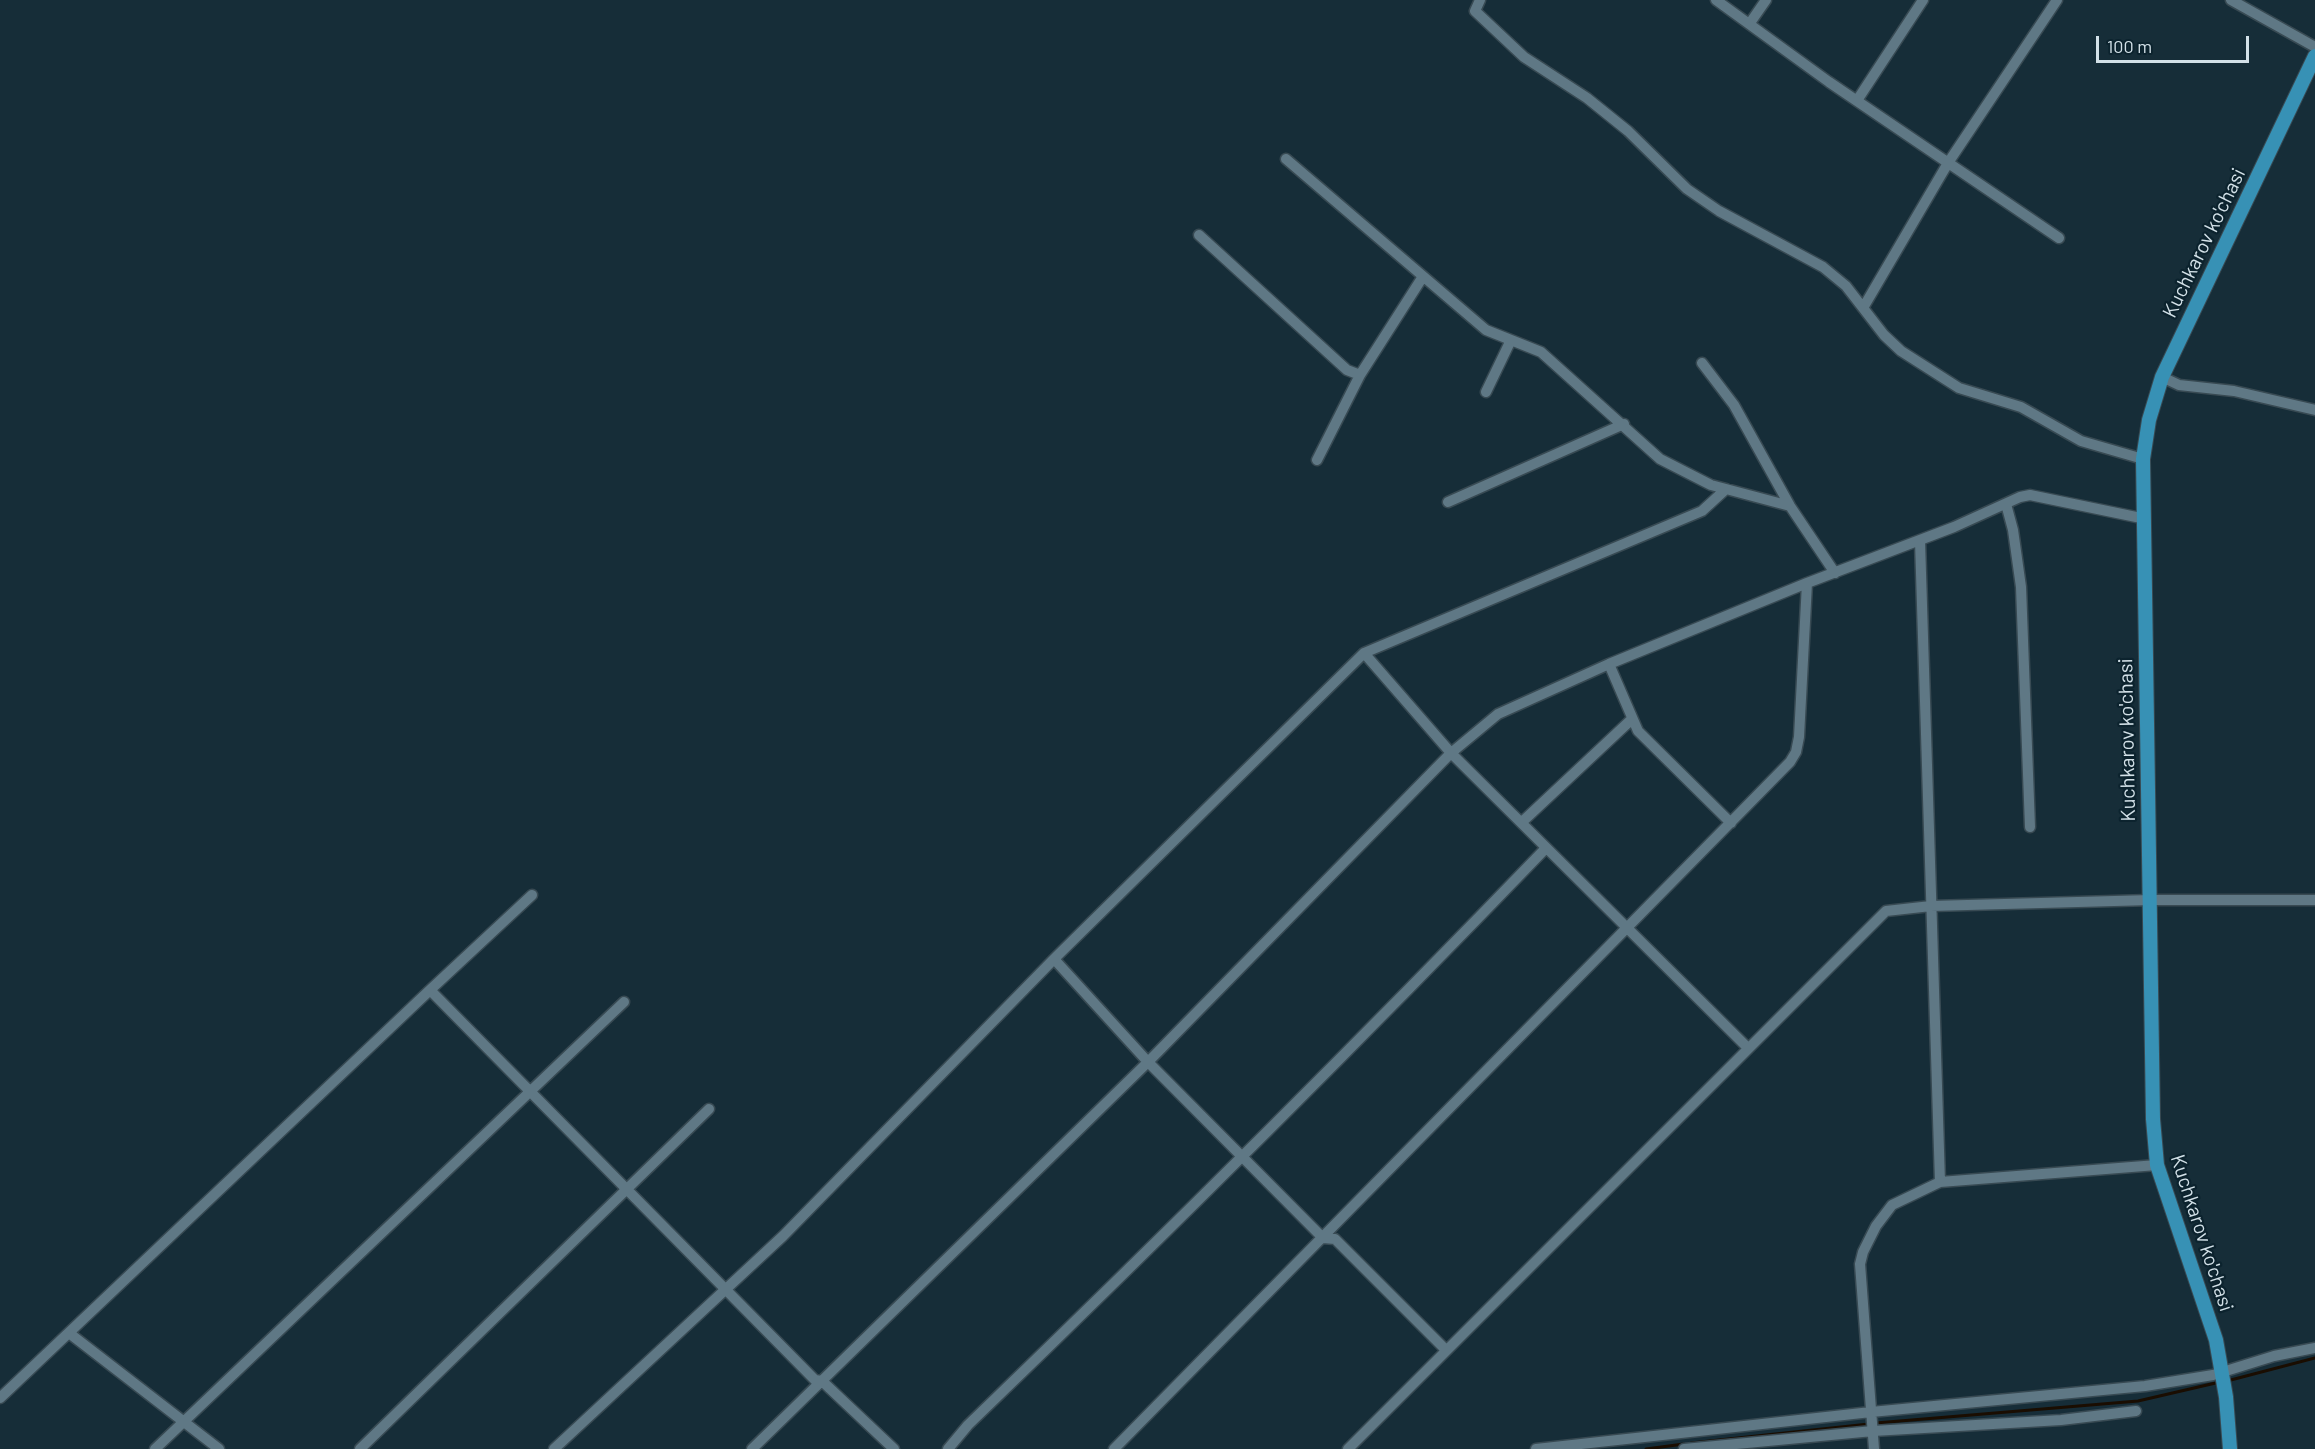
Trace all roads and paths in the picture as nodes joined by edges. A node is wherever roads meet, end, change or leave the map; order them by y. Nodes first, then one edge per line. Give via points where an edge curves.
1 (1480, 0) edge
2 (1716, 0) edge
3 (1766, 0) edge
4 (1923, 0) edge
5 (2057, 0) edge
6 (2231, 0) edge
7 (1750, 23) junction
8 (2315, 47) edge
9 (2315, 56) edge
10 (1858, 99) junction
11 (1286, 159) dead end
12 (1948, 164) junction
13 (1199, 236) dead end
14 (2059, 238) dead end
15 (1422, 278) junction
16 (1863, 308) junction
17 (1511, 340) junction
18 (1702, 363) dead end
19 (1360, 375) junction
20 (2162, 377) junction
21 (1486, 392) dead end
22 (2315, 410) edge
23 (1624, 424) junction
24 (1317, 459) dead end
25 (2143, 459) junction
26 (1726, 489) junction
27 (1448, 502) dead end
28 (2006, 504) junction
29 (1790, 506) junction
30 (2141, 518) junction
31 (1920, 541) junction
32 (1834, 573) junction
33 (1807, 582) junction
34 (1364, 653) junction
35 (1609, 664) junction
36 (1632, 719) junction
37 (1451, 753) junction
38 (1522, 822) junction
39 (1731, 823) junction
40 (2030, 827) dead end
41 (1545, 848) junction
42 (532, 895) dead end
43 (2151, 900) junction
44 (2315, 900) edge
45 (1931, 906) junction
46 (1628, 927) junction
47 (1054, 959) junction
48 (430, 990) junction
49 (624, 1002) dead end
50 (1748, 1048) junction
51 (1148, 1062) junction
52 (529, 1092) junction
53 (709, 1109) dead end
54 (1243, 1157) junction
55 (2157, 1165) junction
56 (1940, 1182) junction
57 (625, 1190) junction
58 (1323, 1238) junction
59 (727, 1288) junction
60 (69, 1333) junction
61 (2315, 1348) edge
62 (1446, 1350) junction
63 (2222, 1371) junction
64 (822, 1381) junction
65 (0, 1398) edge
66 (2136, 1411) dead end
67 (1871, 1413) junction
68 (183, 1422) junction
69 (1873, 1430) junction
70 (155, 1449) edge
71 (219, 1449) edge
72 (360, 1449) edge
73 (554, 1449) edge
74 (752, 1449) edge
75 (894, 1449) edge
76 (948, 1449) edge
77 (1114, 1449) edge
78 (1348, 1449) edge
79 (1536, 1449) edge
80 (1684, 1449) edge
81 (1874, 1449) edge
82 (2230, 1449) edge

1 - 16 street via 1474,11 1504,40 1612,117 1688,189 1719,211 1823,267 1846,286
2 - 7 street
3 - 7 street
4 - 10 street
5 - 12 street
6 - 8 street
7 - 10 street
9 - 20 main road, Kuchkarov ko'chasi
10 - 12 street
11 - 15 street
12 - 14 street
12 - 16 street
13 - 19 street via 1347,370
15 - 17 street via 1486,330
15 - 19 street
16 - 25 street via 1901,351 1959,388 2021,407 2081,441
17 - 21 street
17 - 23 street via 1541,352
18 - 29 street via 1734,405
19 - 24 street
20 - 22 street via 2179,384 2234,391
20 - 25 main road, Kuchkarov ko'chasi
23 - 26 street via 1660,459
23 - 27 street
25 - 30 main road, Kuchkarov ko'chasi
26 - 29 street
26 - 34 street via 1702,511
28 - 30 street via 2030,495
28 - 31 street
28 - 40 street via 2021,587
29 - 32 street
30 - 43 main road, Kuchkarov ko'chasi
31 - 32 street
31 - 45 street
32 - 33 street
33 - 35 street
33 - 39 street via 1796,752
34 - 37 street
34 - 47 street
35 - 36 street
35 - 37 street via 1498,714
36 - 38 street
36 - 39 street via 1660,755
37 - 38 street
37 - 51 street
38 - 41 street
39 - 46 street
41 - 46 street
41 - 54 street
42 - 48 street
43 - 44 street
43 - 45 street
43 - 55 main road, Kuchkarov ko'chasi
45 - 50 street via 1886,911
45 - 56 street
46 - 50 street
46 - 58 street
47 - 51 street
47 - 59 street via 783,1236
48 - 52 street
48 - 60 street
49 - 52 street
50 - 62 street
51 - 54 street
51 - 64 street
52 - 57 street
52 - 68 street
53 - 57 street
54 - 58 street
54 - 76 street
55 - 56 street
55 - 63 main road, Kuchkarov ko'chasi via 2209,1319
56 - 67 street via 1892,1205 1863,1252 1860,1274
57 - 59 street
57 - 72 street
58 - 62 street via 1335,1239
58 - 77 street
59 - 64 street via 815,1380
59 - 73 street
60 - 65 street
60 - 68 street
61 - 63 street
62 - 78 street
63 - 67 street via 2145,1386
63 - 82 main road, Kuchkarov ko'chasi
64 - 74 street
64 - 75 street
66 - 69 street via 2061,1420
67 - 69 street
67 - 79 street
68 - 70 street
68 - 71 street
69 - 80 street
69 - 81 street

